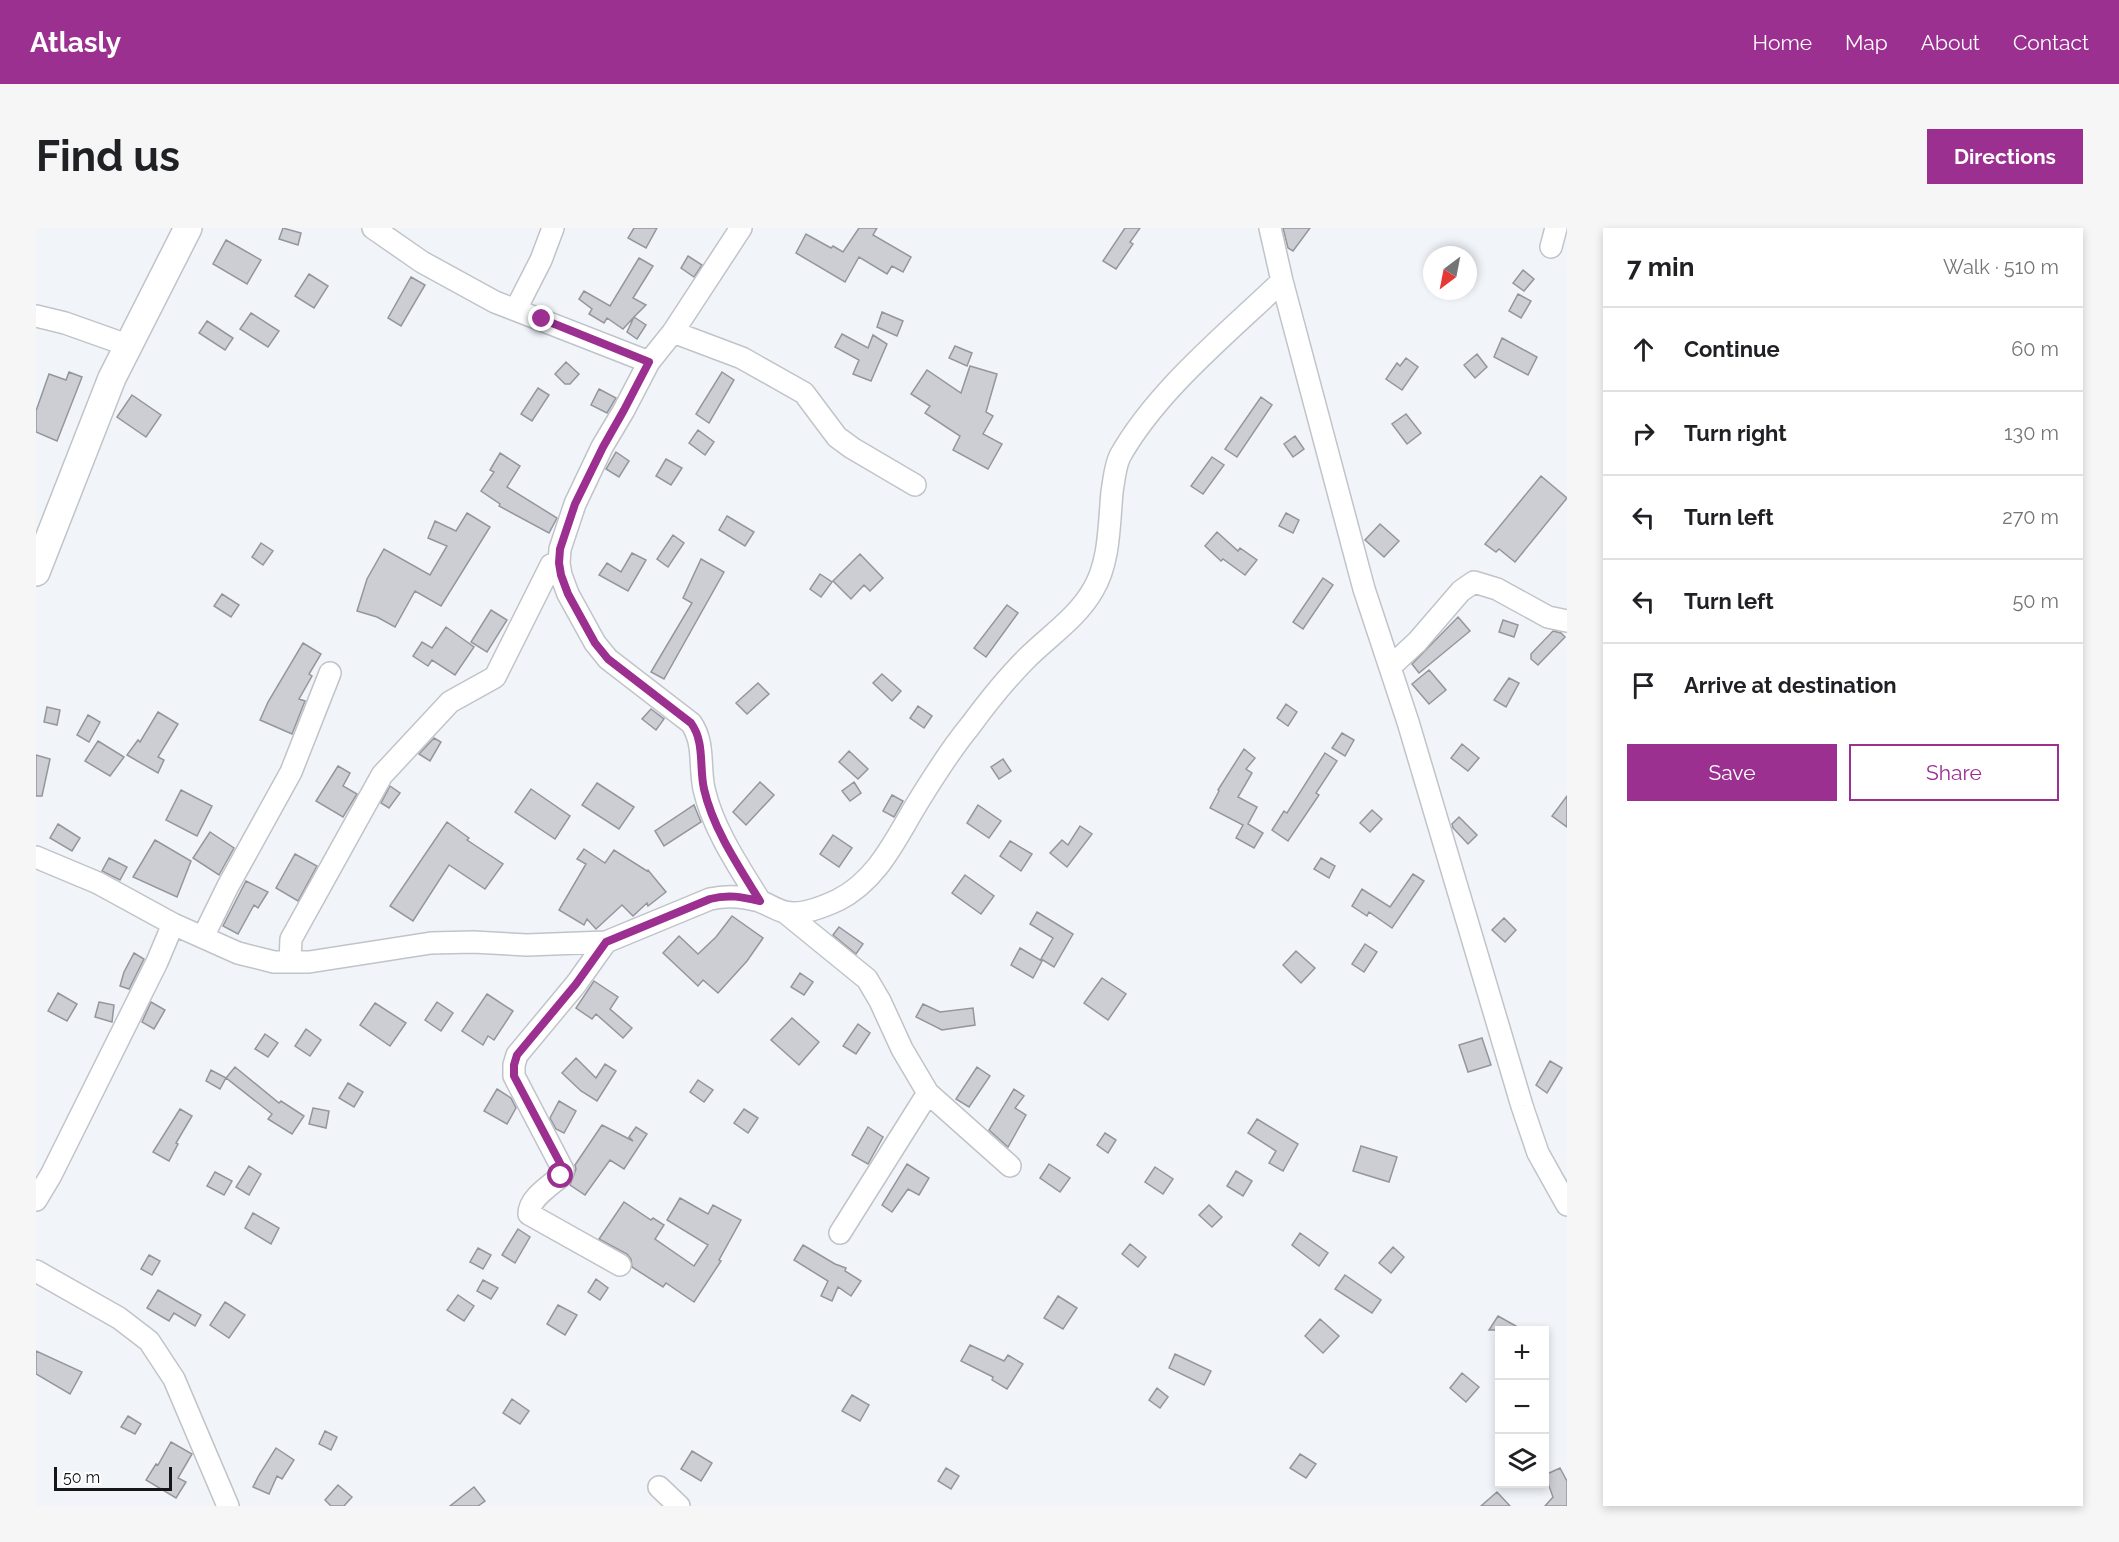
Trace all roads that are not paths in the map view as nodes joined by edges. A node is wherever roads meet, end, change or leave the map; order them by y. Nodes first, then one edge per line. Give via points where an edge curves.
1 (188, 228) edge
2 (373, 228) edge
3 (553, 228) edge
4 (741, 228) edge
5 (1270, 228) edge
6 (1282, 281) junction
7 (516, 309) junction
8 (36, 316) edge
9 (673, 332) junction
10 (128, 345) junction
11 (649, 362) junction
12 (915, 485) dead end
13 (559, 563) junction
14 (36, 572) edge
15 (1567, 621) edge
16 (1390, 667) junction
17 (330, 673) dead end
18 (36, 857) edge
19 (760, 901) junction
20 (786, 913) junction
21 (173, 924) junction
22 (203, 937) junction
23 (606, 942) junction
24 (290, 962) junction
25 (928, 1093) junction
26 (1010, 1166) dead end
27 (36, 1200) edge
28 (1567, 1205) edge
29 (840, 1233) dead end
30 (620, 1265) dead end
31 (36, 1270) edge
32 (659, 1487) dead end
33 (228, 1506) edge
34 (680, 1506) edge

1 - 10 main road
2 - 7 street via 422,262 495,302
3 - 7 street
4 - 9 street
5 - 6 street
6 - 16 street via 1364,589
6 - 20 street via 1171,388 1136,432 1119,458 1114,476 1107,545 1094,590 1076,614 1025,660 968,727 881,864 840,899
7 - 11 street
8 - 10 street
9 - 11 street
9 - 12 street via 742,358 804,393 837,437
10 - 14 main road
11 - 13 street via 575,504
13 - 19 street via 568,594 608,659 691,723 696,731 712,812
13 - 24 street via 551,565 495,677 450,702 382,775 291,939
15 - 16 street via 1548,617 1497,589 1474,582
16 - 28 street via 1522,1106 1539,1153
17 - 22 street via 291,772
18 - 21 street via 98,883
19 - 20 street
19 - 23 street via 737,896 710,899
20 - 25 street via 867,979
21 - 22 street
21 - 27 street
22 - 24 street via 238,953 274,963
23 - 24 street via 431,943
23 - 30 street via 517,1055 514,1076 563,1170 533,1201 529,1214
25 - 26 street
25 - 29 street
31 - 33 street via 119,1318 149,1341 174,1379
32 - 34 street

